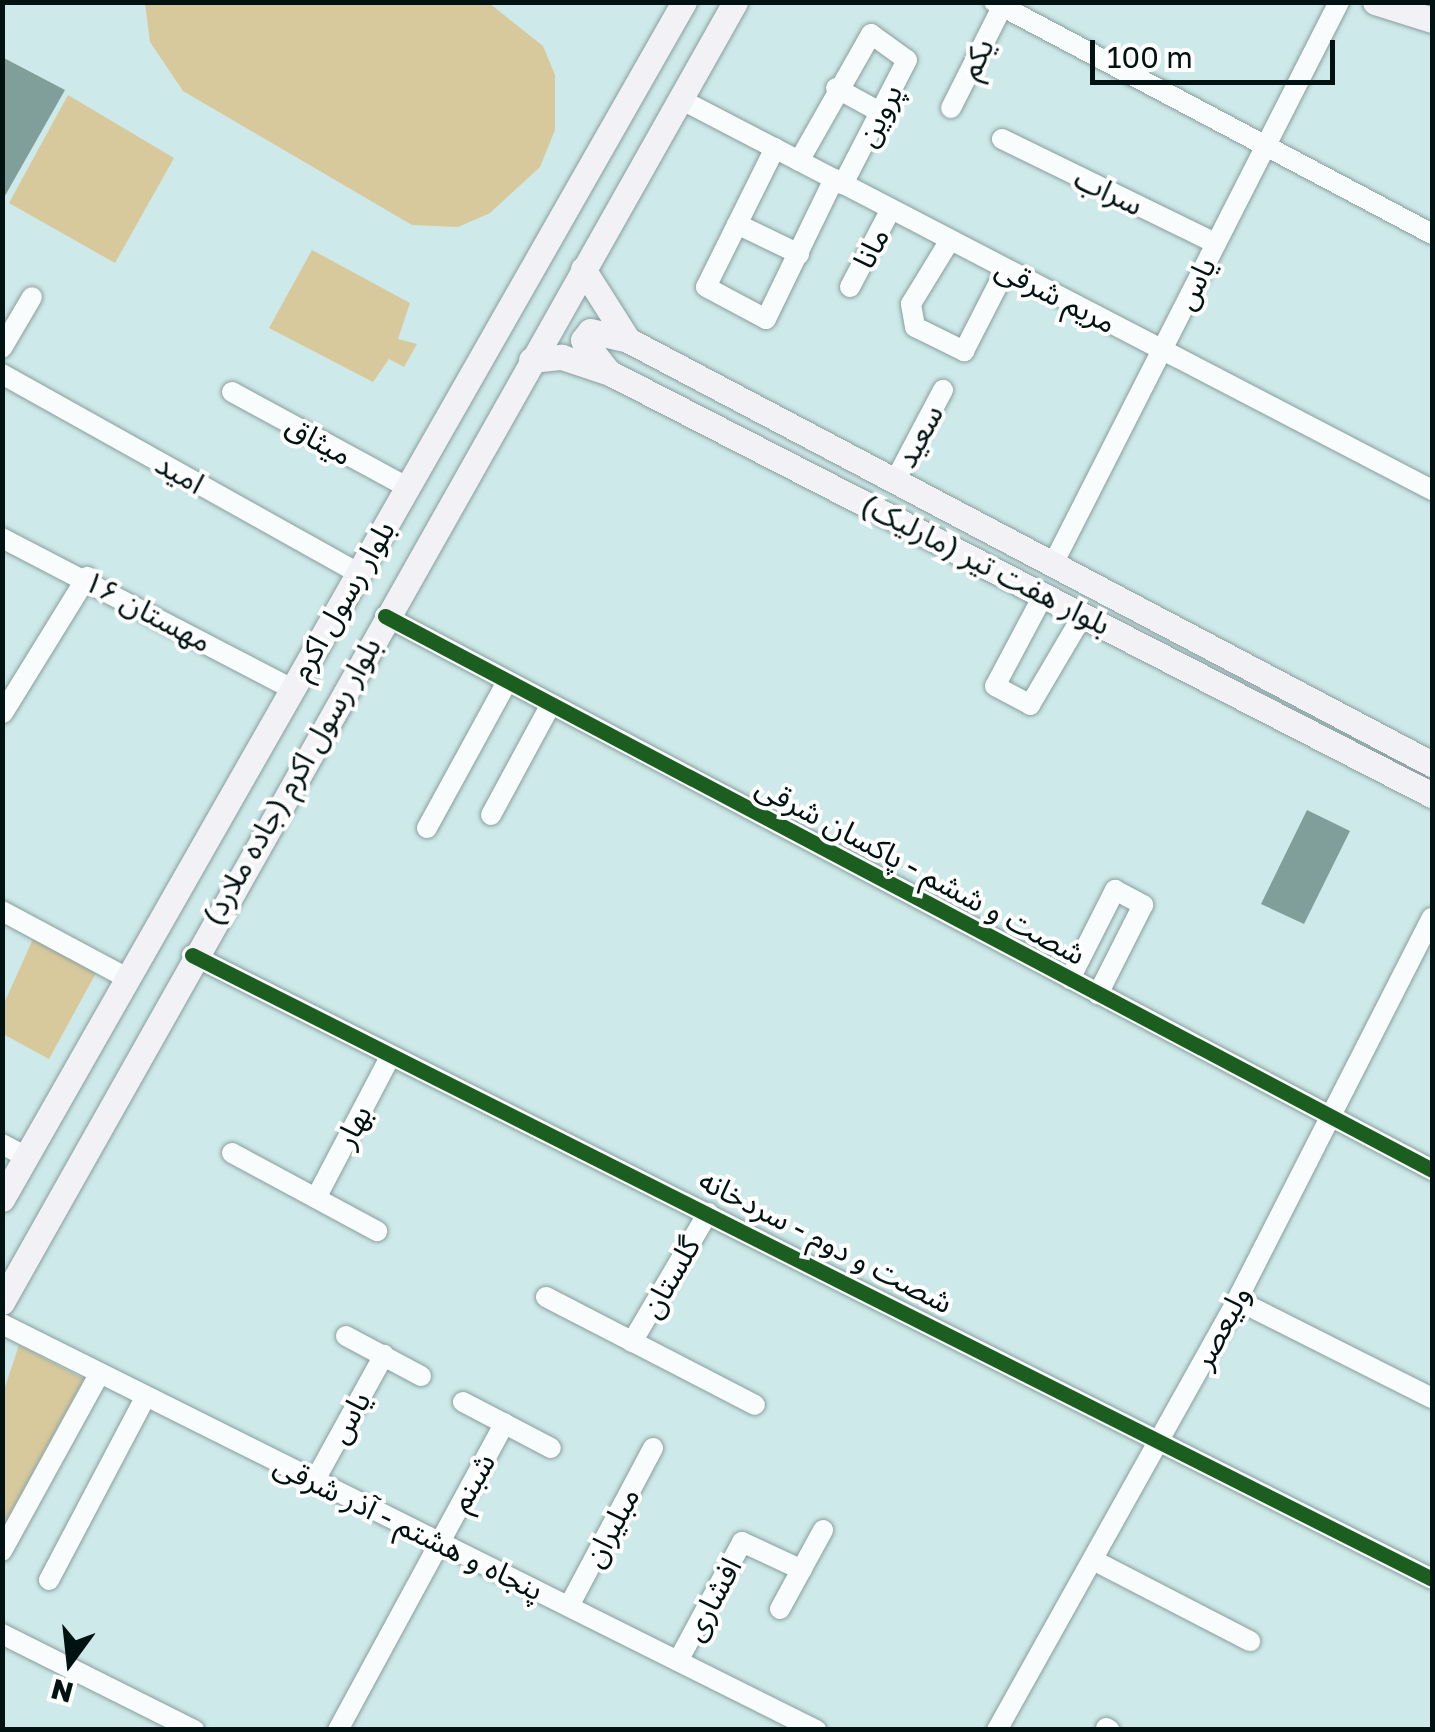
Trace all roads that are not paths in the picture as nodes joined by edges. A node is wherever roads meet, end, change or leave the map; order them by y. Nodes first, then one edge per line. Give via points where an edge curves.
1 (684, 2) edge
2 (736, 2) edge
3 (1339, 2) edge
4 (1375, 2) edge
5 (998, 5) edge
6 (1432, 20) edge
7 (836, 88) junction
8 (680, 99) junction
9 (950, 108) dead end
10 (880, 112) junction
11 (1002, 139) dead end
12 (1264, 146) junction
13 (775, 148) junction
14 (798, 161) junction
15 (839, 182) junction
16 (891, 209) junction
17 (737, 224) junction
18 (1432, 234) edge
19 (950, 240) junction
20 (1215, 243) junction
21 (799, 254) junction
22 (1006, 268) junction
23 (583, 269) junction
24 (850, 287) dead end
25 (32, 296) dead end
26 (628, 340) junction
27 (2, 348) edge
28 (1162, 349) junction
29 (531, 360) junction
30 (610, 373) junction
31 (2, 374) edge
32 (943, 390) dead end
33 (232, 392) dead end
34 (896, 481) junction
35 (407, 487) junction
36 (1432, 490) edge
37 (2, 538) edge
38 (1052, 564) junction
39 (358, 573) junction
40 (87, 577) junction
41 (1044, 594) junction
42 (1083, 615) junction
43 (385, 616) junction
44 (506, 684) junction
45 (292, 689) junction
46 (550, 706) junction
47 (2, 713) edge
48 (1432, 764) edge
49 (1432, 795) edge
50 (491, 815) dead end
51 (427, 828) dead end
52 (2, 911) edge
53 (1432, 918) edge
54 (192, 955) junction
55 (125, 978) junction
56 (1070, 979) junction
57 (1098, 994) junction
58 (391, 1055) junction
59 (1330, 1116) junction
60 (14, 1150) edge
61 (232, 1153) dead end
62 (1432, 1170) edge
63 (316, 1198) junction
64 (2, 1199) edge
65 (708, 1213) junction
66 (377, 1231) dead end
67 (546, 1297) dead end
68 (1237, 1300) junction
69 (2, 1302) edge
70 (2, 1324) edge
71 (346, 1336) dead end
72 (632, 1342) junction
73 (384, 1355) junction
74 (100, 1373) junction
75 (421, 1376) dead end
76 (146, 1396) junction
77 (1432, 1398) edge
78 (463, 1402) dead end
79 (755, 1405) dead end
80 (504, 1423) junction
81 (1161, 1439) junction
82 (551, 1448) dead end
83 (654, 1448) dead end
84 (315, 1480) junction
85 (823, 1530) dead end
86 (439, 1542) junction
87 (2, 1551) edge
88 (1092, 1560) junction
89 (802, 1570) junction
90 (49, 1580) dead end
91 (1432, 1580) edge
92 (569, 1606) junction
93 (780, 1609) dead end
94 (2, 1634) edge
95 (1250, 1641) dead end
96 (678, 1661) junction
97 (170, 1724) edge
98 (194, 1730) edge
99 (338, 1730) edge
100 (816, 1730) edge
101 (997, 1730) edge

1 - 35 main road, بلوار رسول اکرم
2 - 8 main road, بلوار رسول اکرم (جاده ملارد)
3 - 12 street, یاس
4 - 6 main road
5 - 9 street, یکم
5 - 12 street
7 - 10 street
7 - 10 street, پروین via 871,34 907,56
7 - 14 street, پروین
8 - 13 street, مریم شرقی
8 - 23 main road, بلوار رسول اکرم (جاده ملارد)
10 - 15 street, پروین
11 - 20 street, سراب
12 - 18 street
12 - 20 street, یاس
13 - 14 street, مریم شرقی
13 - 17 street
14 - 15 street, مریم شرقی
15 - 16 street, مریم شرقی
15 - 21 street, پروین
16 - 19 street, مریم شرقی
16 - 24 street, مانا
17 - 21 street
17 - 21 street, پروین via 706,287 766,318
19 - 22 street, مریم شرقی
19 - 22 street via 912,304 916,327 964,351 972,346
20 - 28 street, یاس
22 - 28 street, مریم شرقی
23 - 26 main road, بلوار هفت تیر (مارلیک)
23 - 29 main road, بلوار رسول اکرم (جاده ملارد)
25 - 27 street
26 - 30 main road via 590,331 583,340
26 - 34 main road, بلوار هفت تیر (مارلیک)
28 - 36 street, مریم شرقی
28 - 38 street, یاس
29 - 30 main road, بلوار هفت تیر (مارلیک) via 562,357
29 - 43 main road, بلوار رسول اکرم (جاده ملارد)
30 - 41 main road, بلوار هفت تیر (مارلیک)
31 - 39 street, امید
32 - 34 street, سعید
33 - 35 street, میثاق
34 - 38 main road, بلوار هفت تیر (مارلیک)
35 - 39 main road, بلوار رسول اکرم
37 - 40 street, مهستان ۱۶
38 - 48 main road, بلوار هفت تیر (مارلیک)
39 - 45 main road, بلوار رسول اکرم
40 - 45 street, مهستان ۱۶
40 - 47 street
41 - 42 main road, بلوار هفت تیر (مارلیک)
41 - 42 street via 995,686 1030,704
42 - 49 main road, بلوار هفت تیر (مارلیک)
43 - 44 street, شصت و ششم - پاکسان شرقی
43 - 54 main road, بلوار رسول اکرم (جاده ملارد)
44 - 46 street, شصت و ششم - پاکسان شرقی
44 - 51 street
45 - 55 main road, بلوار رسول اکرم
46 - 50 street
46 - 56 street, شصت و ششم - پاکسان شرقی
52 - 55 street
53 - 59 street, ولیعصر
54 - 58 street, شصت و دوم - سردخانه
54 - 69 main road, بلوار رسول اکرم (جاده ملارد)
55 - 60 main road, بلوار رسول اکرم
56 - 57 street, شصت و ششم - پاکسان شرقی
56 - 57 street via 1115,890 1144,905
57 - 59 street, شصت و ششم - پاکسان شرقی
58 - 63 street, بهار
58 - 65 street, شصت و دوم - سردخانه
59 - 62 street, شصت و ششم - پاکسان شرقی
59 - 68 street, ولیعصر
60 - 64 main road, بلوار رسول اکرم
61 - 63 street
63 - 66 street
65 - 72 street, گلستان
65 - 81 street, شصت و دوم - سردخانه
67 - 72 street
68 - 77 street
68 - 81 street, ولیعصر
70 - 74 street, پنجاه و هشتم - آذر شرقی
71 - 73 street, یاس
72 - 79 street
73 - 75 street, یاس
73 - 84 street, یاس
74 - 76 street, پنجاه و هشتم - آذر شرقی
74 - 87 street
76 - 84 street, پنجاه و هشتم - آذر شرقی
76 - 90 street
78 - 80 street
80 - 82 street
80 - 86 street, شبنم
81 - 88 street, ولیعصر
81 - 91 street, شصت و دوم - سردخانه
83 - 92 street, مبلیران
84 - 86 street, پنجاه و هشتم - آذر شرقی
85 - 89 street
86 - 92 street, پنجاه و هشتم - آذر شرقی
86 - 99 street, شبنم
88 - 95 street
88 - 101 street, ولیعصر
89 - 93 street
89 - 96 street, افشاری via 742,1542
92 - 96 street, پنجاه و هشتم - آذر شرقی
94 - 97 street
96 - 100 street, پنجاه و هشتم - آذر شرقی
97 - 98 street

